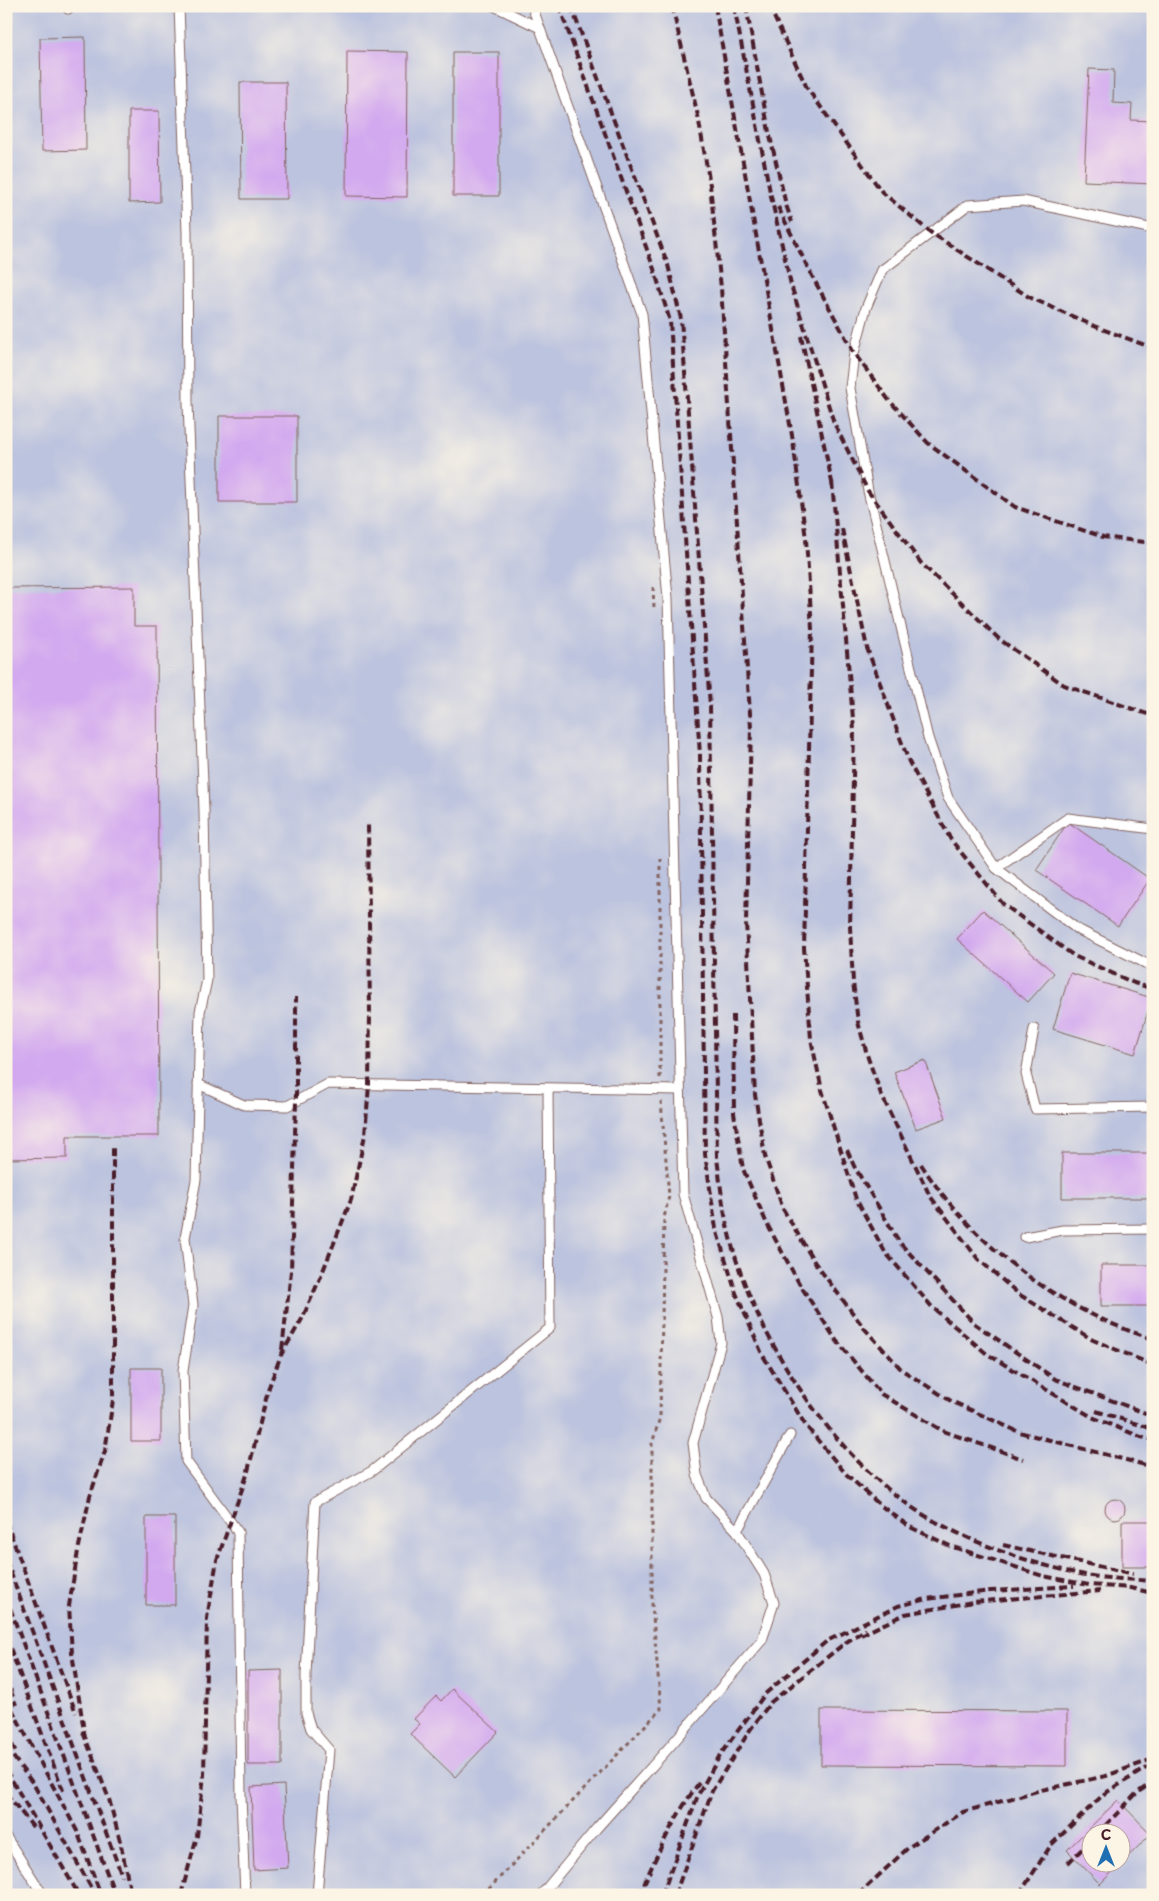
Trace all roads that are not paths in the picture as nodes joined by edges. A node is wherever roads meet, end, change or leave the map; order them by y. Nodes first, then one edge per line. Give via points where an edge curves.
1 (179, 6) edge
2 (494, 6) edge
3 (532, 6) edge
4 (540, 28) junction
5 (1153, 229) edge
6 (1153, 829) edge
7 (996, 868) junction
8 (1153, 967) edge
9 (1034, 1029) dead end
10 (198, 1084) junction
11 (548, 1088) junction
12 (680, 1090) junction
13 (1153, 1107) edge
14 (1153, 1230) edge
15 (1025, 1238) dead end
16 (790, 1435) dead end
17 (737, 1531) junction
18 (7, 1839) edge
19 (43, 1895) edge
20 (245, 1895) edge
21 (317, 1895) edge
22 (541, 1895) edge

1 - 10 lane via 207,980 200,1012
2 - 4 lane
3 - 4 lane
4 - 12 lane via 642,314 668,598
5 - 7 lane via 1023,201 968,205 882,270 866,308 854,353 850,388 868,491 928,738 948,798
6 - 7 lane via 1068,818
7 - 8 lane via 1077,929
9 - 13 lane via 1026,1074 1035,1109
10 - 11 lane via 244,1105 286,1106 328,1084
10 - 20 lane via 196,1180 185,1238 193,1305 183,1371 186,1461 238,1532
11 - 12 lane
11 - 21 lane via 550,1328 372,1471 315,1502 306,1714 311,1729 329,1750
12 - 17 lane via 683,1194 720,1332 720,1343 694,1443 697,1474 706,1498
14 - 15 lane via 1063,1230
16 - 17 lane
17 - 22 lane via 764,1574 774,1604 762,1640
18 - 19 lane

